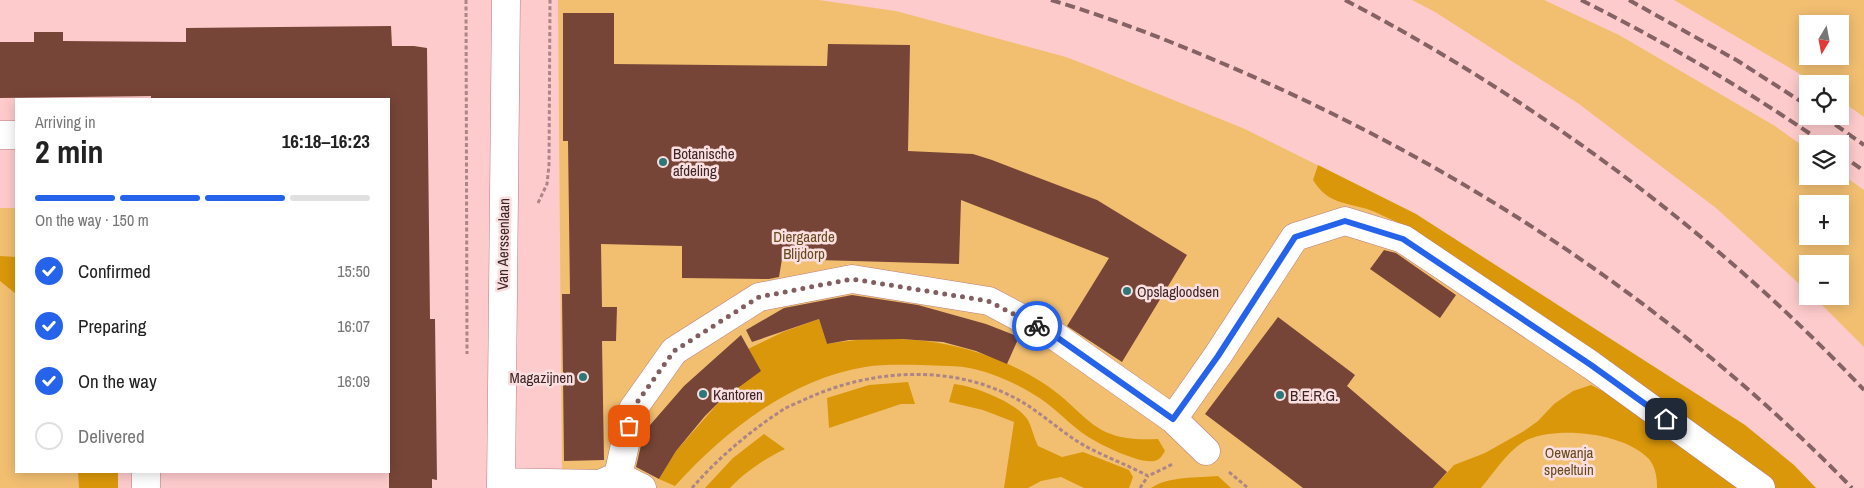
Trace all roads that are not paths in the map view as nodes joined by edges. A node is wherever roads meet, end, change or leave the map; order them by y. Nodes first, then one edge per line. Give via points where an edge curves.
1 (506, 0) edge
2 (0, 135) edge
3 (15, 135) edge
4 (1173, 419) junction
5 (1206, 451) road end
6 (146, 473) edge
7 (618, 476) junction
8 (501, 485) edge
9 (146, 488) edge
10 (642, 488) edge
11 (1761, 488) edge

1 - 8 street, Van Aerssenlaan
2 - 3 street
4 - 5 street
4 - 7 street via 1055,336 988,301 852,279 759,297 674,351 633,408
4 - 11 street via 1295,237 1345,221 1403,239 1591,365
6 - 9 street
7 - 8 street via 600,484
7 - 10 street

